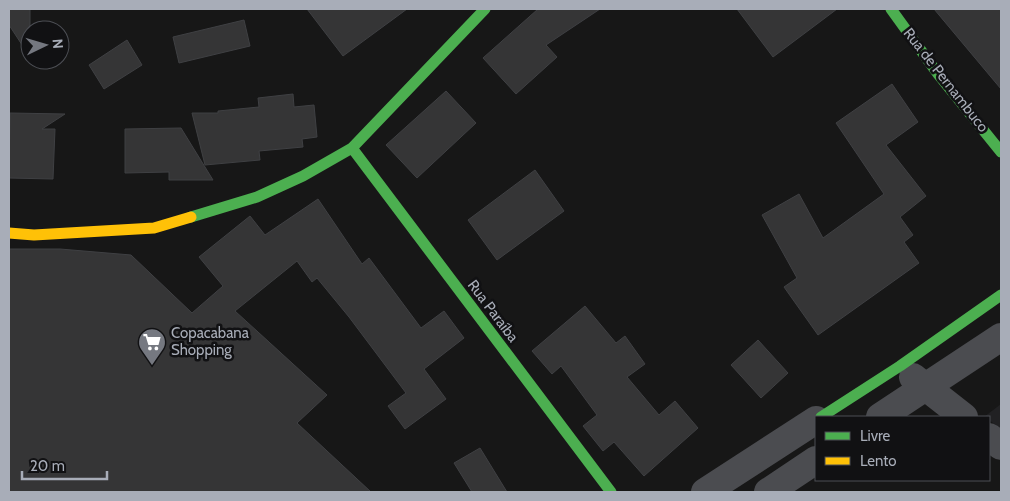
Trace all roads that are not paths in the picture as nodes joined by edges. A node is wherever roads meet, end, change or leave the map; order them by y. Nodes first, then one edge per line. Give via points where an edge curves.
1 (485, 9) edge
2 (891, 9) edge
3 (352, 148) junction
4 (1001, 152) edge
5 (9, 233) edge
6 (1001, 295) edge
7 (1001, 336) edge
8 (900, 366) junction
9 (925, 386) junction
10 (823, 416) edge
11 (881, 416) edge
12 (963, 416) edge
13 (815, 421) edge
14 (990, 438) edge
15 (1001, 446) edge
16 (815, 461) edge
17 (611, 492) edge
18 (705, 492) edge
19 (768, 492) edge

1 - 3 street
2 - 4 street, Rua de Pernambuco
3 - 5 street via 258,198 154,228 34,235
3 - 17 street, Rua Paraíba
6 - 8 street
7 - 9 street
8 - 9 street
8 - 10 street
9 - 11 street
9 - 12 street
13 - 18 street
14 - 15 street
16 - 19 street

